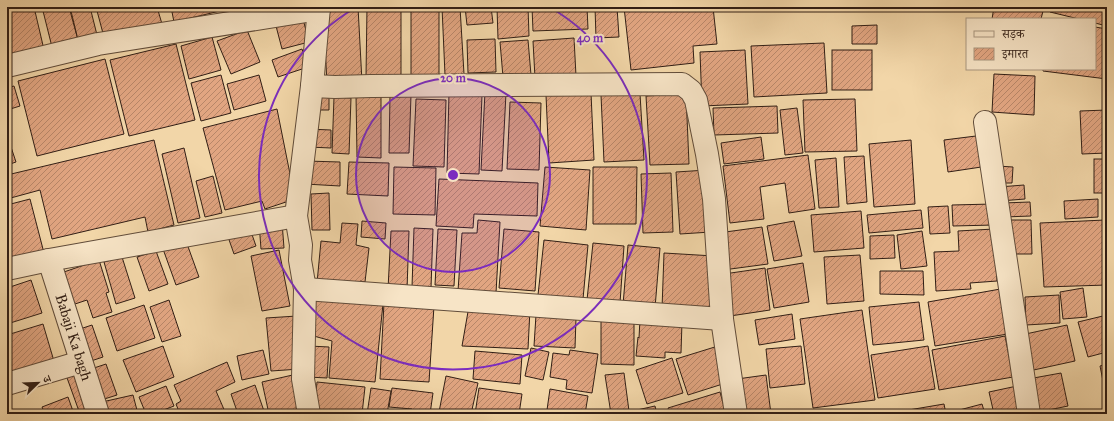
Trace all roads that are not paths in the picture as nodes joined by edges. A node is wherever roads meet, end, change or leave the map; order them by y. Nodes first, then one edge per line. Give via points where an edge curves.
1 (319, 8) edge
2 (7, 66) edge
3 (312, 86) junction
4 (985, 122) dead end
5 (296, 216) junction
6 (49, 260) junction
7 (7, 269) edge
8 (305, 289) junction
9 (722, 319) junction
10 (81, 362) junction
11 (7, 384) edge
12 (98, 414) edge
13 (309, 414) edge
14 (736, 414) edge
15 (1029, 414) edge

1 - 2 street via 98,44
1 - 3 street
3 - 5 street
3 - 9 street via 682,84 691,91 696,100 707,154 714,199
4 - 15 street
5 - 6 street
5 - 8 street
6 - 7 street
6 - 10 street, Babaji Ka bagh
8 - 9 street
8 - 13 street via 303,379
9 - 14 street
10 - 11 street
10 - 12 street, Babaji Ka bagh

